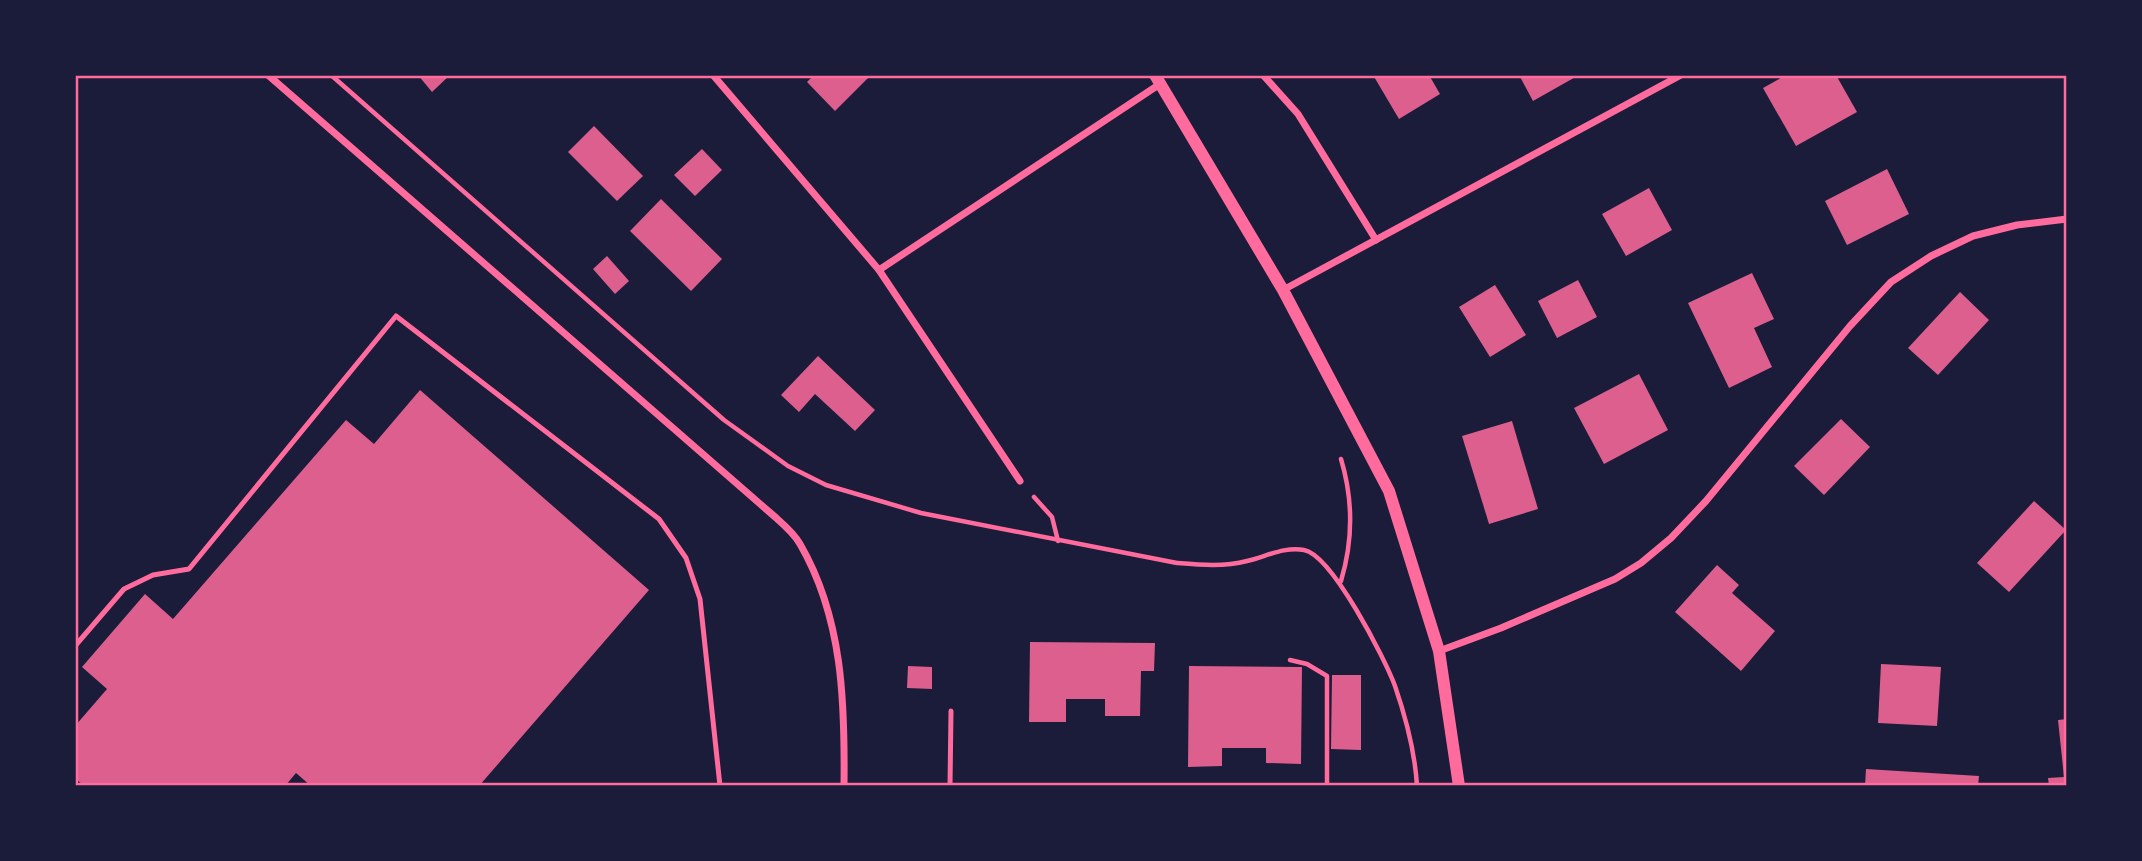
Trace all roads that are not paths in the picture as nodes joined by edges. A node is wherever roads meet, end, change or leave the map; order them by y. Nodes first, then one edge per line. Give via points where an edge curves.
1 (268, 75) edge
2 (713, 75) edge
3 (1264, 75) edge
4 (1681, 75) edge
5 (1157, 80) edge
6 (2067, 219) edge
7 (1376, 240) junction
8 (880, 270) junction
9 (1283, 290) junction
10 (1020, 481) road end
11 (75, 646) edge
12 (1439, 651) junction
13 (951, 711) dead end
14 (720, 786) edge
15 (844, 786) edge
16 (950, 786) edge
17 (1459, 786) edge

1 - 15 street via 799,541 820,587 837,643 845,709
2 - 8 street
3 - 7 street via 1298,114
4 - 7 street
5 - 8 street
5 - 9 street
6 - 12 street via 1973,236 1891,282 1706,501 1641,563 1615,579
7 - 9 street
8 - 10 street
9 - 12 street via 1389,491
11 - 14 lane via 124,589 153,575 189,569 396,316 659,519 686,558 700,599
12 - 17 street
13 - 16 lane

